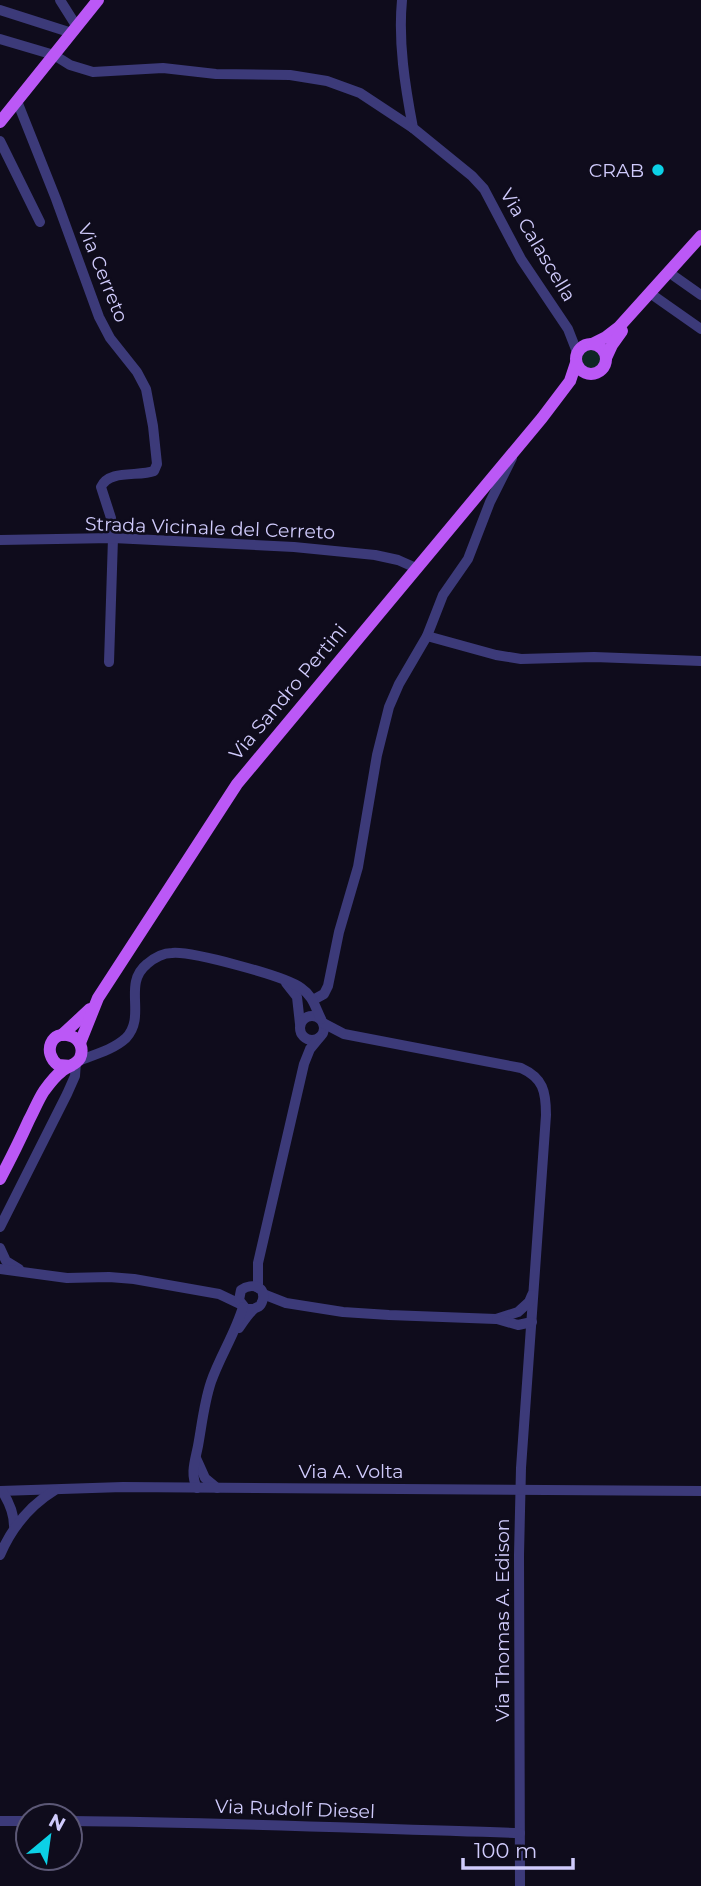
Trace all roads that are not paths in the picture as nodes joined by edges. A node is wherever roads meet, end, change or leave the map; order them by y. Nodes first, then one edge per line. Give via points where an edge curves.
1 (60, 0) edge
2 (98, 0) edge
3 (402, 0) edge
4 (0, 10) edge
5 (75, 30) junction
6 (0, 39) edge
7 (54, 55) junction
8 (17, 101) junction
9 (0, 122) edge
10 (413, 128) junction
11 (0, 141) edge
12 (40, 222) dead end
13 (701, 236) edge
14 (701, 247) edge
15 (674, 276) junction
16 (701, 295) edge
17 (654, 296) junction
18 (568, 328) junction
19 (701, 329) edge
20 (590, 344) junction
21 (577, 358) junction
22 (606, 358) junction
23 (589, 374) junction
24 (564, 390) junction
25 (514, 452) junction
26 (113, 538) junction
27 (0, 540) edge
28 (416, 568) junction
29 (427, 636) junction
30 (701, 661) edge
31 (109, 662) dead end
32 (277, 977) junction
33 (313, 1000) junction
34 (95, 1004) junction
35 (322, 1021) junction
36 (300, 1024) junction
37 (344, 1034) junction
38 (62, 1035) junction
39 (303, 1036) junction
40 (319, 1037) junction
41 (50, 1056) junction
42 (77, 1056) junction
43 (304, 1064) junction
44 (43, 1093) junction
45 (4, 1168) edge
46 (0, 1179) edge
47 (0, 1227) edge
48 (0, 1248) edge
49 (0, 1269) edge
50 (30, 1273) junction
51 (533, 1288) junction
52 (252, 1289) junction
53 (219, 1294) junction
54 (286, 1303) junction
55 (249, 1307) junction
56 (512, 1320) junction
57 (532, 1322) junction
58 (529, 1355) junction
59 (197, 1471) junction
60 (177, 1488) junction
61 (197, 1488) junction
62 (218, 1488) junction
63 (55, 1489) junction
64 (520, 1489) junction
65 (1, 1491) edge
66 (701, 1491) edge
67 (14, 1526) junction
68 (0, 1555) edge
69 (84, 1821) edge
70 (520, 1833) junction
71 (520, 1886) edge

1 - 5 street
2 - 5 main road
3 - 10 street via 402,47
4 - 5 street
5 - 7 main road
6 - 7 street, Via Calascella
7 - 8 main road
7 - 10 street, Via Calascella via 97,72 158,67 317,79 359,93
8 - 9 main road
8 - 26 street, Via Cerreto via 99,317 148,393 156,467 150,473 103,482
10 - 18 street, Via Calascella via 484,189 521,259
11 - 12 street
13 - 20 main road via 619,327
14 - 15 main road, Via Sandro Pertini
15 - 16 street
15 - 17 main road, Via Sandro Pertini
17 - 19 street
17 - 22 main road, Via Sandro Pertini via 619,333
18 - 20 street, Via Calascella
18 - 21 street, Via Calascella
20 - 21 main road via 583,346
20 - 22 main road via 602,348
21 - 23 main road via 581,370
21 - 24 main road, Via Sandro Pertini
22 - 23 main road, Via Sandro Pertini via 602,370
23 - 24 main road, Via Sandro Pertini
24 - 25 main road, Via Sandro Pertini
25 - 28 main road, Via Sandro Pertini
25 - 29 street via 470,555 442,599
26 - 27 street, Strada Vicinale del Cerreto
26 - 28 street, Strada Vicinale del Cerreto via 348,551 389,557
26 - 31 street, Via Cerreto
28 - 34 main road, Via Sandro Pertini via 237,784
29 - 30 street via 521,659
29 - 33 street via 387,712 357,872 328,988
32 - 33 street via 300,987
32 - 36 street via 297,997
32 - 42 street via 186,953 160,956 138,975 135,1021 129,1034 116,1045
33 - 35 street
34 - 38 main road
34 - 42 main road, Via Sandro Pertini
35 - 36 street via 309,1016
35 - 37 street
35 - 40 street
36 - 39 street
37 - 40 street
37 - 51 street, Via Thomas A. Edison via 516,1067 539,1082 546,1103
38 - 41 main road via 51,1043
38 - 42 main road via 72,1036
39 - 40 street
39 - 43 street
40 - 43 street
41 - 42 main road via 58,1065
41 - 44 main road
42 - 44 main road, Via Sandro Pertini
42 - 47 street via 67,1094
43 - 52 street
44 - 45 main road, Via Sandro Pertini
45 - 46 main road, Via Sandro Pertini
48 - 50 street via 6,1261
49 - 50 street
50 - 53 street via 124,1278
51 - 56 street via 529,1302
51 - 57 street, Via Thomas A. Edison
52 - 53 street
52 - 54 street
52 - 55 street via 239,1297
52 - 55 street via 262,1301
53 - 55 street
54 - 55 street
54 - 56 street via 348,1312
55 - 59 street via 211,1380
56 - 57 street via 519,1316
56 - 58 street via 525,1338
57 - 58 street, Via Thomas A. Edison
58 - 64 street, Via Thomas A. Edison
59 - 60 street
59 - 61 street
59 - 62 street
60 - 61 street, Via A. Volta
60 - 63 street, Via A. Volta
61 - 62 street, Via A. Volta
62 - 64 street, Via A. Volta
63 - 65 street, Via A. Volta
63 - 67 street
64 - 66 street, Via A. Volta
64 - 70 street, Via Thomas A. Edison
65 - 67 street
67 - 68 street
69 - 70 street, Via Rudolf Diesel
70 - 71 street, Via Thomas A. Edison

